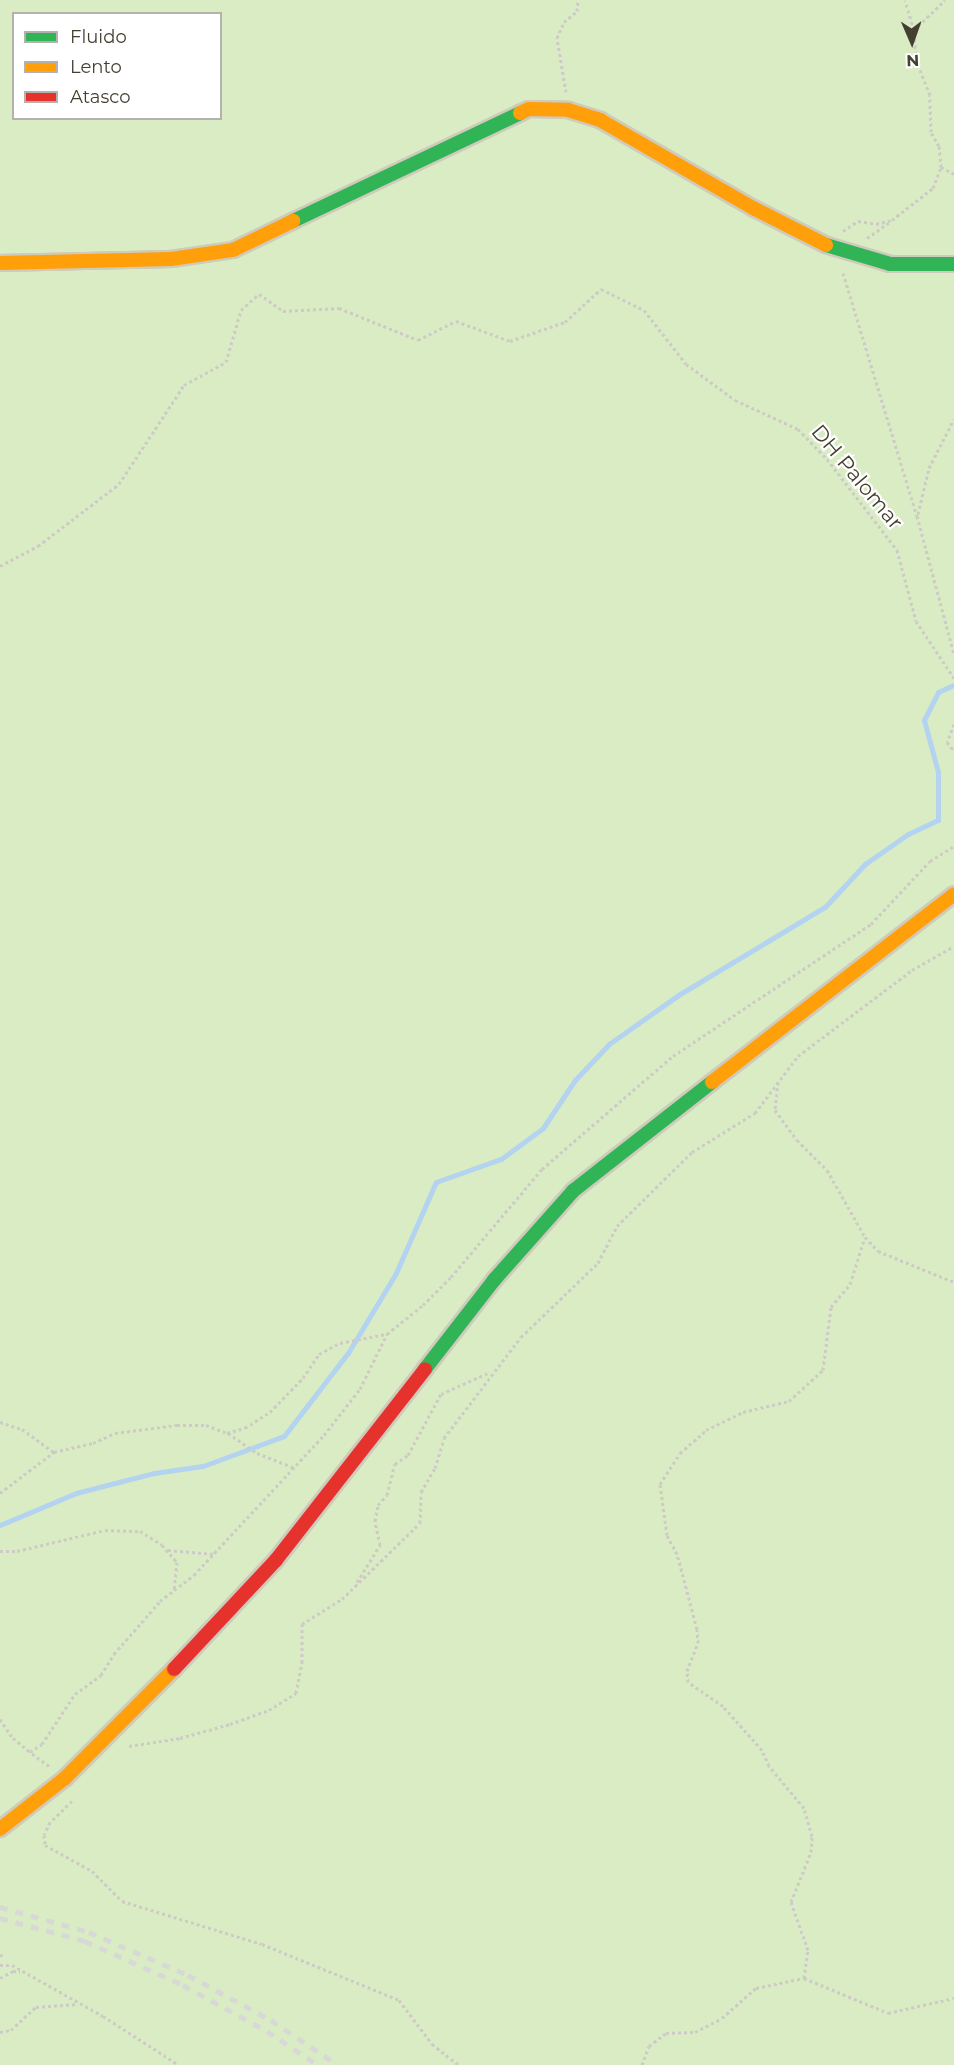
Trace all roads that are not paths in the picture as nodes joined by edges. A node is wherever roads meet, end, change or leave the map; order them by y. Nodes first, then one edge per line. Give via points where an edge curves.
1 (0, 263) edge
2 (954, 264) edge
3 (954, 894) edge
4 (0, 1829) edge

1 - 2 street via 171,259 233,250 529,109 568,110 600,120 753,208 837,250 890,264
3 - 4 street via 573,1191 494,1280 276,1560 132,1715 65,1778

